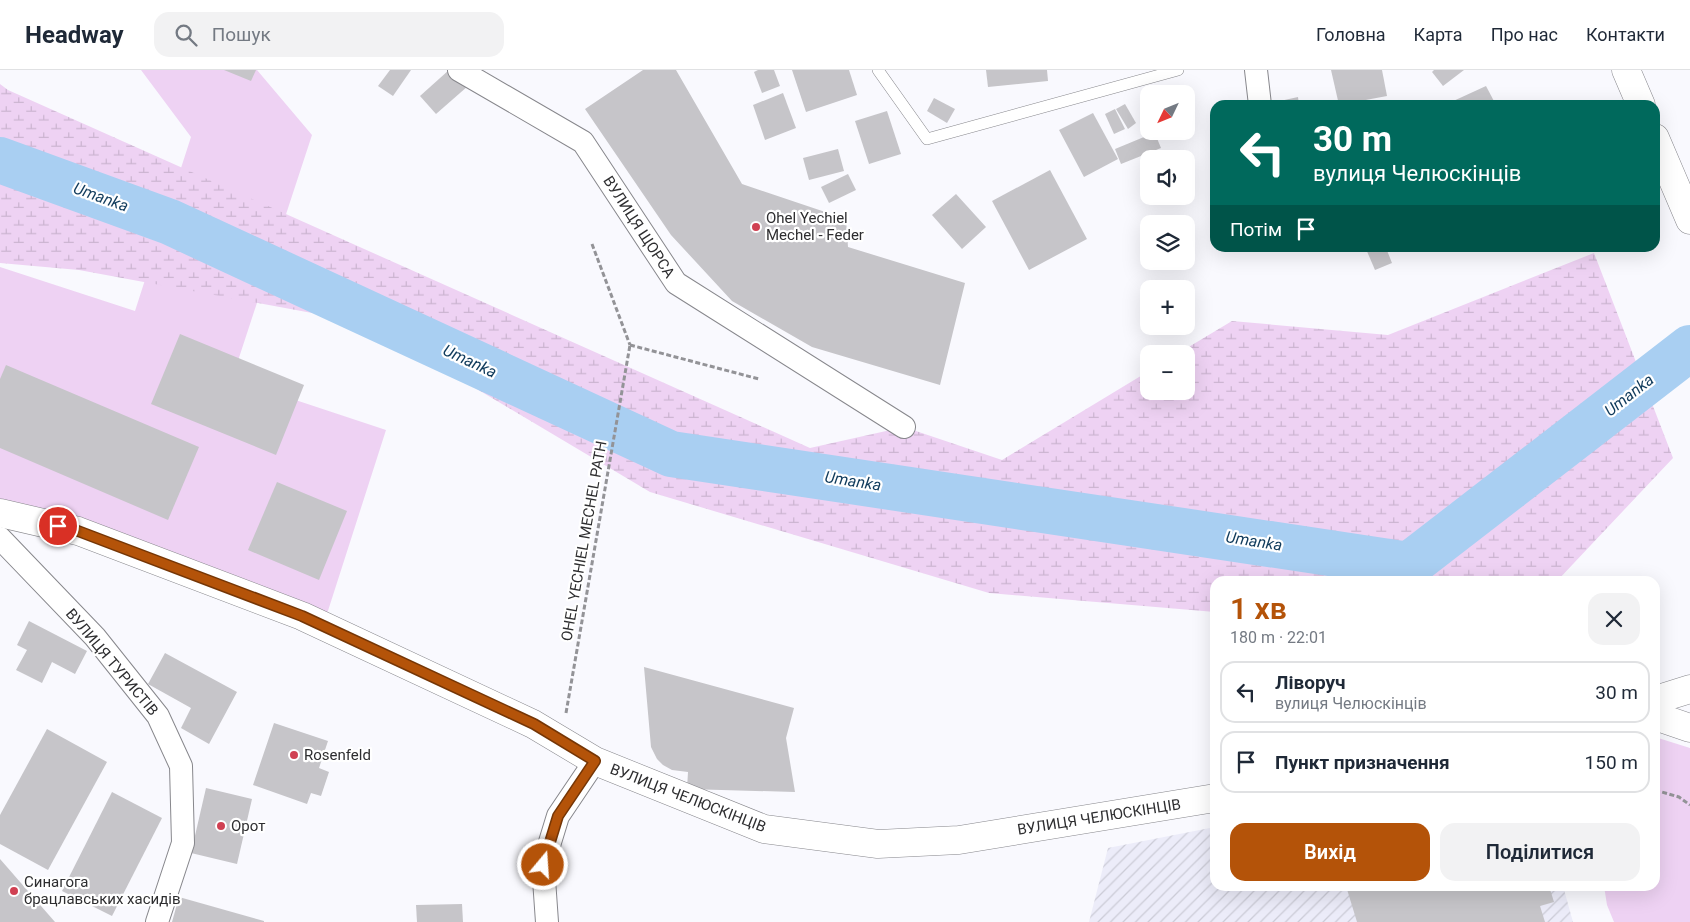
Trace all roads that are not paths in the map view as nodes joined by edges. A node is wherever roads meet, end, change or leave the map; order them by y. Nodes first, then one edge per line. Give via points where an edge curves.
1 (459, 70) edge
2 (878, 70) edge
3 (1178, 70) edge
4 (1256, 70) edge
5 (1626, 70) edge
6 (1259, 100) edge
7 (1639, 100) edge
8 (1660, 150) edge
9 (1690, 220) edge
10 (904, 427) dead end
11 (0, 513) edge
12 (0, 538) edge
13 (1690, 689) edge
14 (1660, 698) edge
15 (1660, 718) edge
16 (1690, 728) edge
17 (595, 761) junction
18 (1210, 799) edge
19 (157, 922) edge
20 (547, 922) edge

1 - 10 street, ВУЛИЦЯ ЩОРСА via 583,142 676,283
2 - 3 lane via 927,139
4 - 6 street
5 - 7 main road
8 - 9 main road
11 - 17 main road, ВУЛИЦЯ ЧЕЛЮСКІНЦІВ via 78,531 302,616 534,724
12 - 19 street, ВУЛИЦЯ ТУРИСТІВ via 95,637 153,709 181,766 183,843
13 - 14 main road
15 - 16 main road
17 - 18 main road, ВУЛИЦЯ ЧЕЛЮСКІНЦІВ via 764,829 878,844 959,840
17 - 20 street via 558,816 543,865

